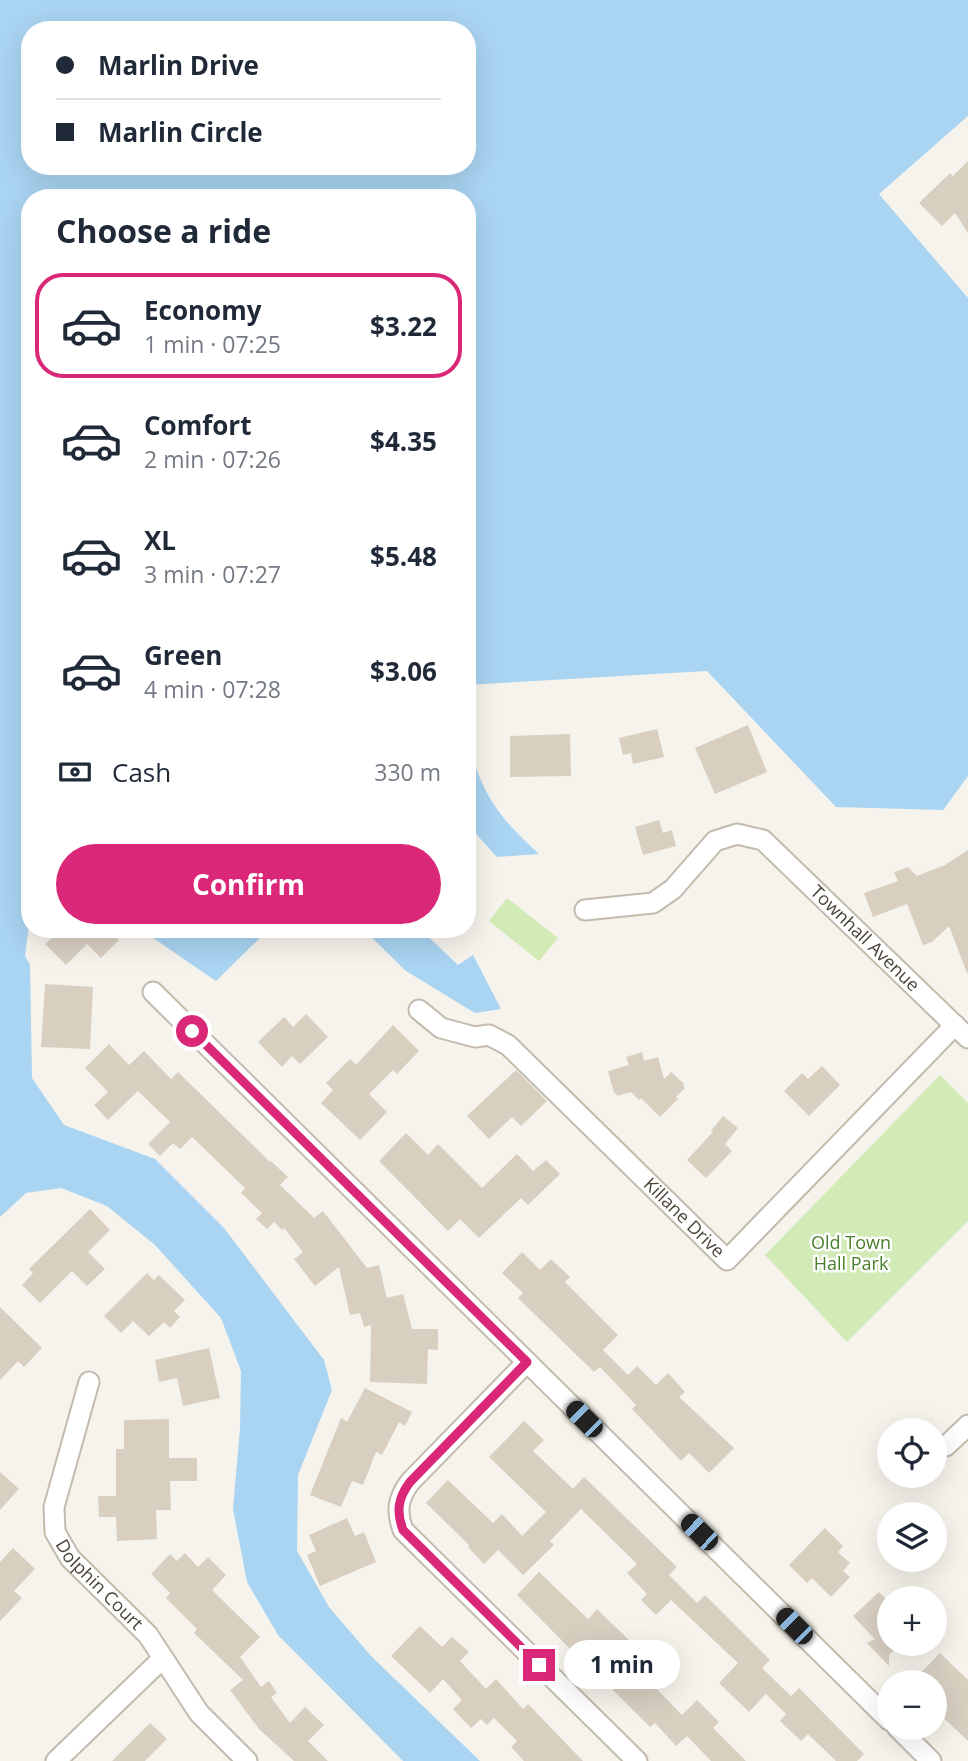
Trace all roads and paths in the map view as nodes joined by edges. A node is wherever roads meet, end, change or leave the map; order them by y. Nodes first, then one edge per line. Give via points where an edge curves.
1 (585, 909) dead end
2 (153, 992) dead end
3 (419, 1010) dead end
4 (962, 1031) edge
5 (527, 1362) junction
6 (89, 1382) dead end
7 (968, 1425) edge
8 (947, 1445) edge
9 (162, 1659) junction
10 (877, 1708) edge
11 (910, 1740) edge
12 (56, 1761) edge
13 (247, 1761) edge
14 (637, 1761) edge
15 (931, 1761) edge

1 - 4 street, Townhall Avenue via 653,903 673,889 715,841 737,834 763,840
2 - 5 street
3 - 4 street, Killane Drive via 441,1028 475,1037 489,1035 508,1045 727,1260
5 - 10 street
5 - 14 street via 410,1482 402,1492 398,1518 403,1530
6 - 9 street, Dolphin Court via 54,1507 55,1532 71,1558 148,1635
7 - 8 street
9 - 12 street
9 - 13 street, Dolphin Court via 199,1713
11 - 15 street

